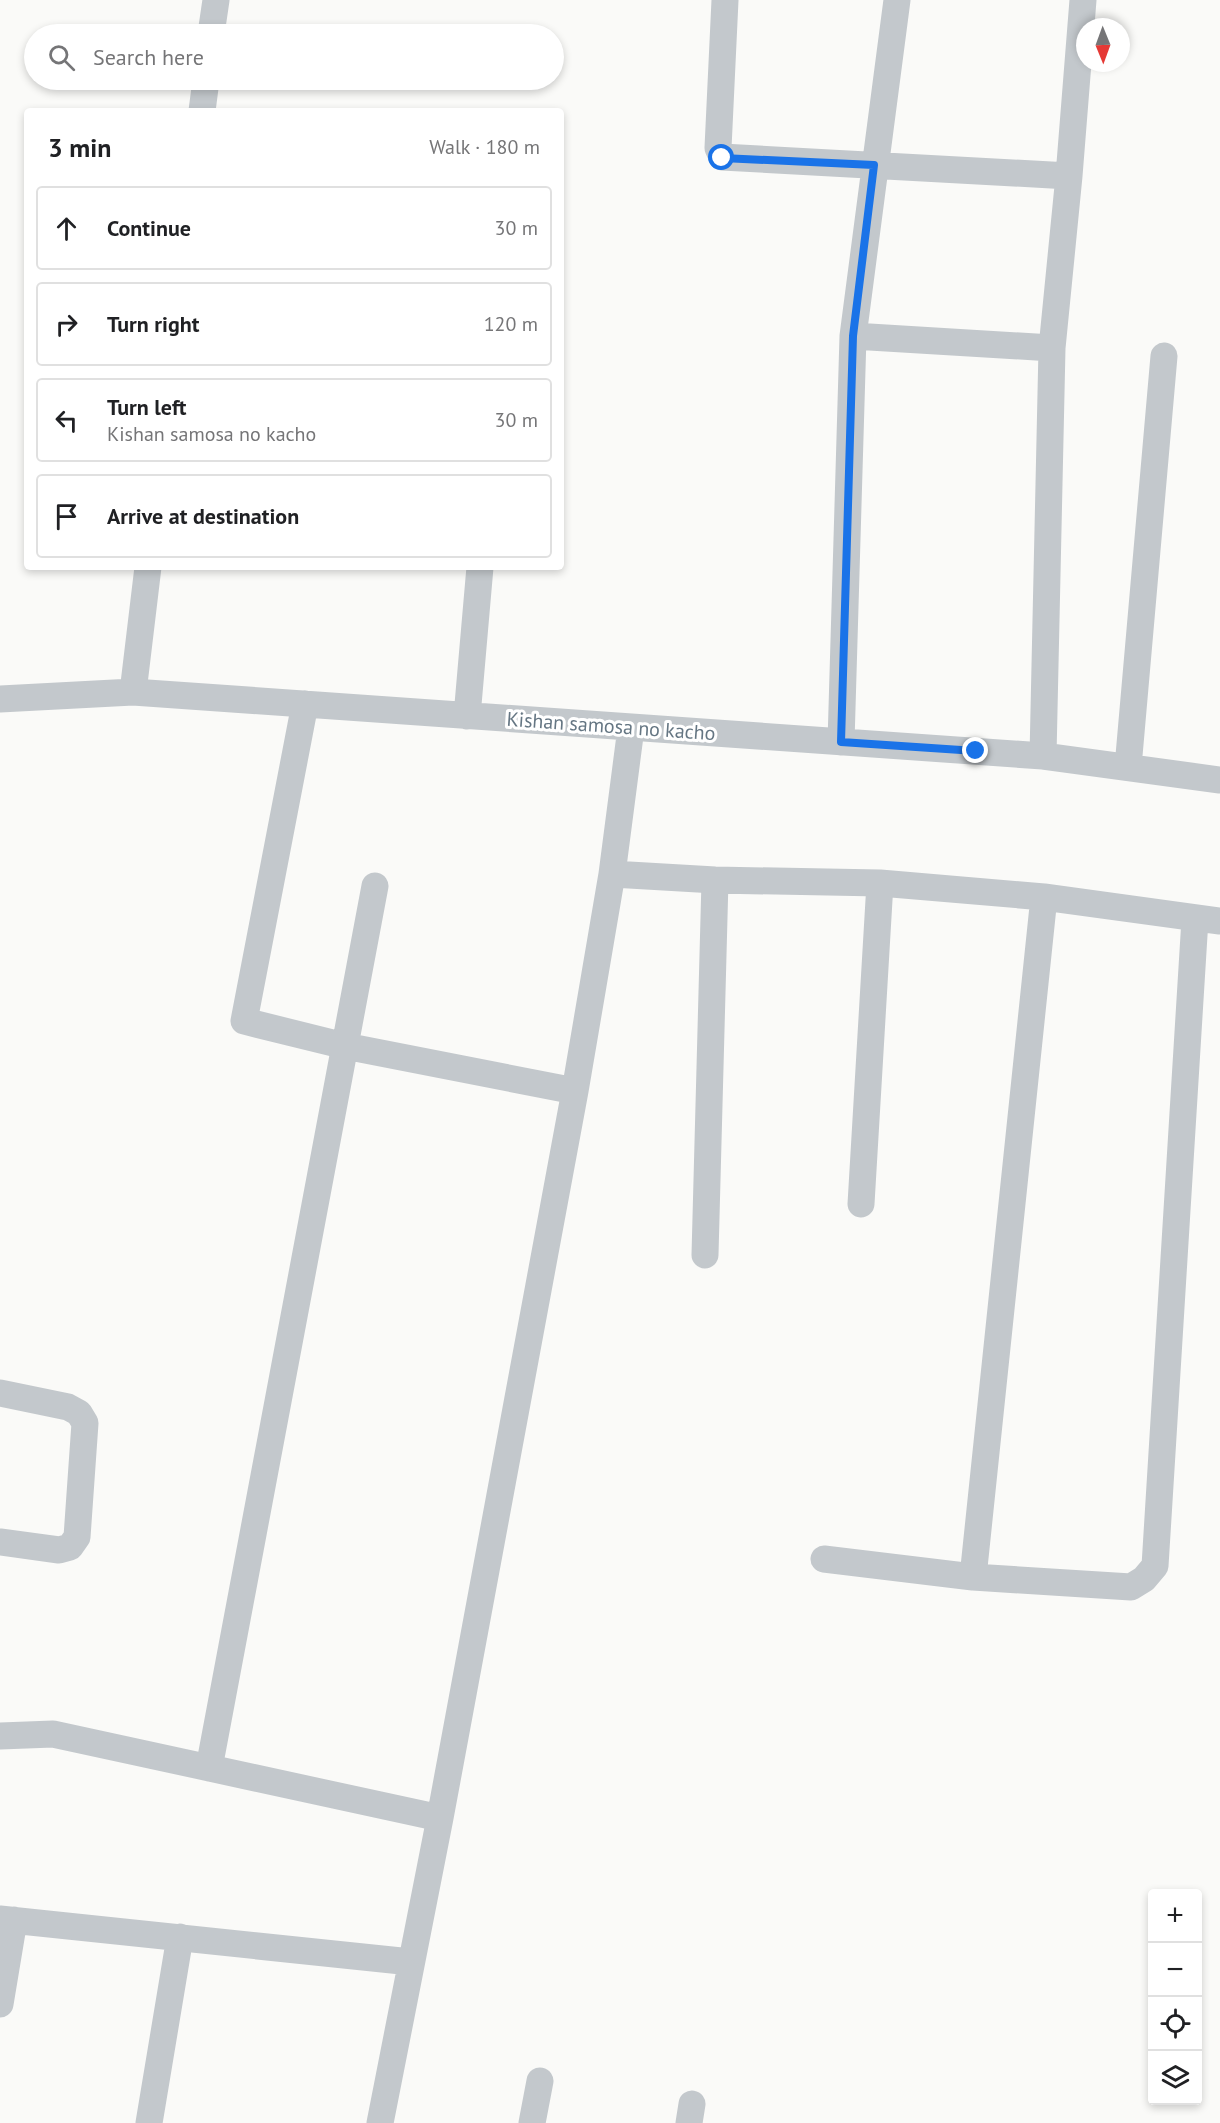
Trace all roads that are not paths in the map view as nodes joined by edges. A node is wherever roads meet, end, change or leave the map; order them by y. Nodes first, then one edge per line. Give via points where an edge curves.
1 (216, 0) edge
2 (725, 0) edge
3 (897, 0) edge
4 (1083, 0) edge
5 (213, 24) edge
6 (205, 90) edge
7 (202, 108) edge
8 (874, 165) junction
9 (1069, 176) junction
10 (853, 336) junction
11 (1052, 348) junction
12 (1164, 356) dead end
13 (148, 570) edge
14 (480, 570) edge
15 (133, 692) junction
16 (0, 699) edge
17 (305, 704) junction
18 (467, 716) junction
19 (631, 728) junction
20 (841, 742) junction
21 (1043, 756) junction
22 (1128, 767) junction
23 (1220, 780) edge
24 (612, 874) junction
25 (715, 880) junction
26 (880, 883) junction
27 (375, 886) dead end
28 (1044, 897) junction
29 (1208, 920) edge
30 (345, 1046) junction
31 (575, 1091) junction
32 (861, 1204) dead end
33 (705, 1255) dead end
34 (0, 1393) edge
35 (0, 1542) edge
36 (824, 1559) dead end
37 (973, 1577) junction
38 (0, 1736) edge
39 (209, 1768) junction
40 (440, 1818) junction
41 (7, 1920) edge
42 (180, 1937) junction
43 (411, 1962) junction
44 (0, 2004) edge
45 (540, 2080) dead end
46 (149, 2123) edge
47 (380, 2123) edge
48 (531, 2123) edge

1 - 5 street
2 - 8 street via 718,148 722,158
3 - 8 street
4 - 9 street
6 - 7 street
8 - 9 street
8 - 10 street
9 - 11 street
10 - 11 street
10 - 20 street
11 - 21 street
12 - 22 street
13 - 15 street
14 - 18 street
15 - 16 street, Kishan samosa no kacho
15 - 17 street, Kishan samosa no kacho
17 - 18 street, Kishan samosa no kacho
17 - 30 street via 244,1022
18 - 19 street, Kishan samosa no kacho
19 - 20 street, Kishan samosa no kacho
19 - 24 street
20 - 21 street, Kishan samosa no kacho
21 - 22 street, Kishan samosa no kacho
22 - 23 street, Kishan samosa no kacho
24 - 25 street
24 - 31 street
25 - 26 street
25 - 33 street
26 - 28 street
26 - 32 street
27 - 30 street
28 - 29 street
28 - 37 street
29 - 37 street via 1155,1566 1131,1587
30 - 31 street
30 - 39 street
31 - 40 street
34 - 35 street via 68,1407 79,1413 85,1423 77,1537 70,1547 59,1550
36 - 37 street
38 - 39 street via 53,1734
39 - 40 street
40 - 43 street
41 - 42 street
41 - 44 street
42 - 43 street
42 - 46 street
43 - 47 street
45 - 48 street

